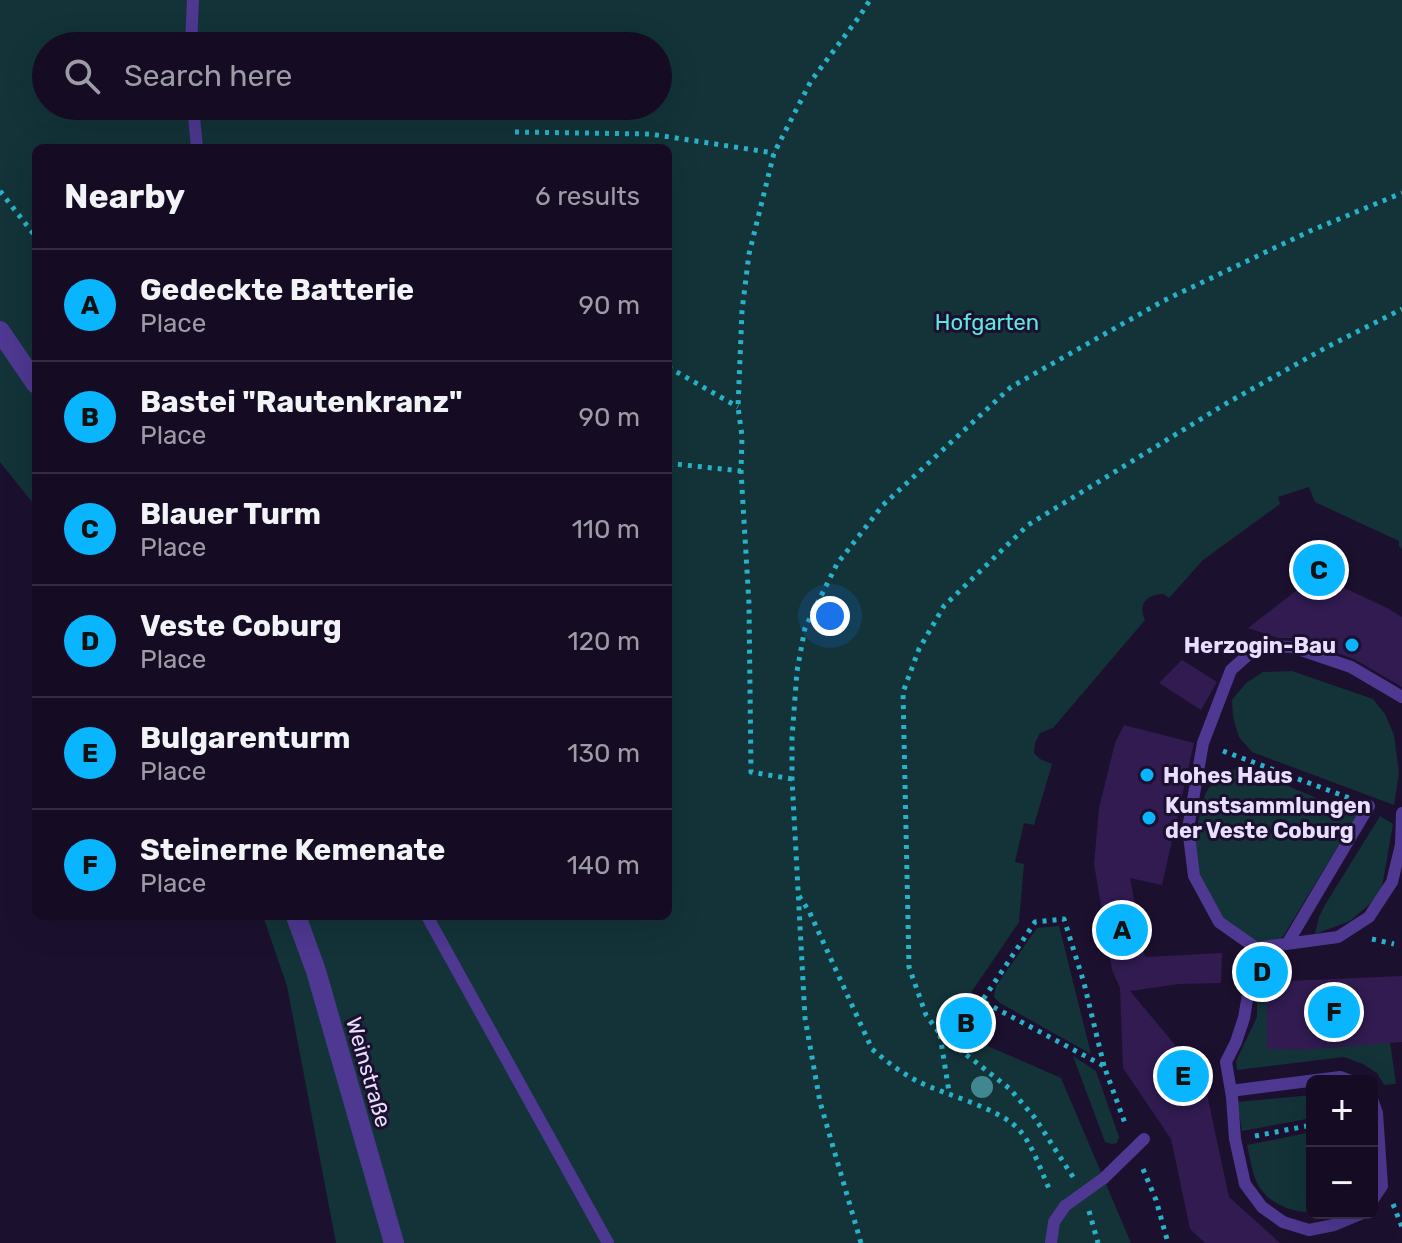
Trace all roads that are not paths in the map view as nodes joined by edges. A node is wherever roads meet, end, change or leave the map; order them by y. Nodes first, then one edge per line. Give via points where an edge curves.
1 (193, 0) edge
2 (192, 32) edge
3 (194, 120) edge
4 (197, 144) edge
5 (0, 331) edge
6 (32, 378) edge
7 (1400, 695) edge
8 (1402, 709) edge
9 (1364, 804) road end
10 (1402, 813) edge
11 (297, 920) edge
12 (429, 920) edge
13 (1287, 944) junction
14 (1256, 948) junction
15 (1306, 1081) edge
16 (1238, 1090) dead end
17 (1378, 1128) edge
18 (1144, 1139) dead end
19 (1378, 1192) edge
20 (1348, 1219) edge
21 (394, 1243) edge
22 (608, 1243) edge
23 (1051, 1243) edge

1 - 2 lane
3 - 4 lane
5 - 6 street
7 - 8 lane
7 - 14 lane via 1351,667 1292,647 1258,646 1231,670 1203,743 1188,828 1194,876 1219,922
9 - 13 lane
10 - 13 lane via 1392,882 1369,917 1338,937
11 - 21 street, Weinstraße
12 - 22 lane
13 - 14 lane
14 - 20 lane via 1244,1018 1226,1062 1245,1184 1262,1207 1283,1222 1309,1230
15 - 16 lane
17 - 19 lane
18 - 23 lane, bridge via 1063,1209 1054,1222

